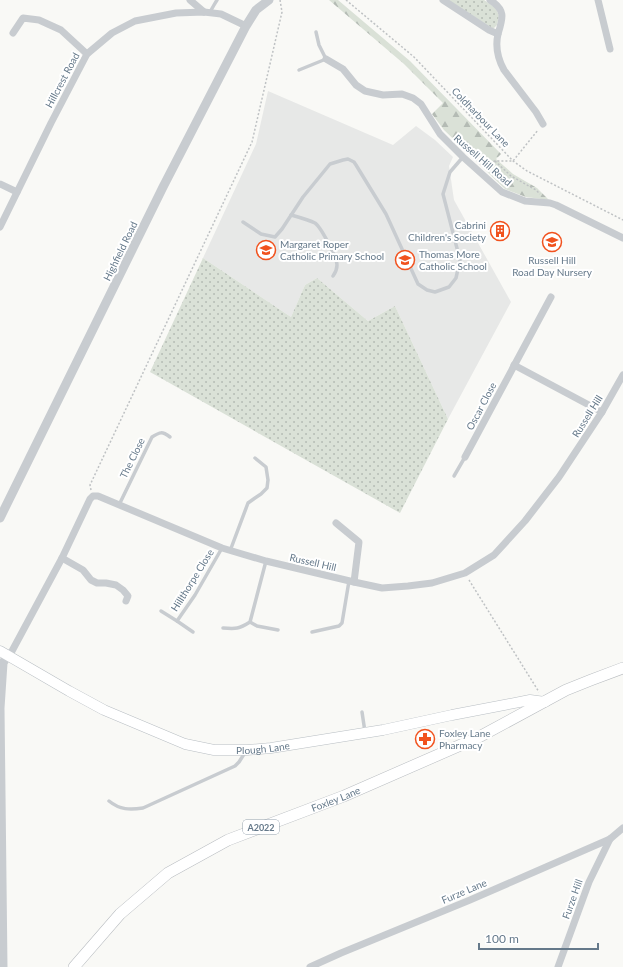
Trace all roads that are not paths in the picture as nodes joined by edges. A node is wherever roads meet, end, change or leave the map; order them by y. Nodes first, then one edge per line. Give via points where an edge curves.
1 (190, 0) edge
2 (217, 0) edge
3 (269, 0) edge
4 (443, 0) edge
5 (490, 0) edge
6 (598, 0) edge
7 (207, 12) junction
8 (246, 26) junction
9 (316, 32) dead end
10 (13, 33) dead end
11 (498, 34) junction
12 (610, 49) dead end
13 (86, 54) junction
14 (326, 59) junction
15 (299, 70) dead end
16 (543, 124) road end
17 (463, 157) junction
18 (0, 184) edge
19 (17, 192) junction
20 (291, 214) junction
21 (242, 222) dead end
22 (0, 227) edge
23 (623, 238) edge
24 (333, 276) dead end
25 (550, 297) dead end
26 (514, 365) junction
27 (623, 375) edge
28 (602, 412) junction
29 (170, 437) dead end
30 (465, 456) joint
31 (255, 458) dead end
32 (454, 476) dead end
33 (118, 505) junction
34 (0, 518) edge
35 (336, 523) dead end
36 (222, 548) junction
37 (230, 551) junction
38 (62, 558) junction
39 (266, 561) junction
40 (351, 581) junction
41 (126, 601) dead end
42 (161, 611) dead end
43 (177, 621) junction
44 (250, 622) junction
45 (223, 628) dead end
46 (278, 630) dead end
47 (193, 632) dead end
48 (312, 632) dead end
49 (4, 653) edge
50 (623, 668) edge
51 (544, 702) junction
52 (362, 712) dead end
53 (365, 733) junction
54 (247, 750) junction
55 (110, 801) dead end
56 (623, 828) edge
57 (610, 839) junction
58 (3, 967) edge
59 (74, 967) edge
60 (310, 967) edge
61 (558, 967) edge

1 - 7 street
2 - 7 lane
3 - 8 street, Highfield Road via 256,10
4 - 11 street
5 - 11 street via 500,7 502,13
6 - 12 street
7 - 8 street, Hillcrest Road via 221,14
7 - 13 street, Hillcrest Road via 176,13 135,21 112,34
8 - 34 street, Highfield Road via 163,187
9 - 14 lane
10 - 13 street via 23,18 39,20 61,30
11 - 16 street via 496,49 500,64
13 - 19 street, Hillcrest Road
14 - 15 lane
14 - 17 street, Russell Hill Road via 343,69 356,85 366,91 383,95 402,94 414,98 421,104 440,134
17 - 20 lane via 450,172 443,194 460,260 456,278 449,287 435,292 418,284 386,214 352,160 330,164 302,196
17 - 23 street, Russell Hill Road via 502,192 526,201 550,203
18 - 19 street
19 - 22 street, Hillcrest Road
20 - 21 lane via 275,237 262,234
20 - 24 lane via 319,228 336,257 336,272
25 - 26 street, Oscar Close
26 - 28 street
26 - 30 street, Oscar Close
27 - 28 street, Russell Hill
28 - 40 street, Russell Hill via 559,477 525,521 494,555 465,573 432,583 382,588
29 - 33 lane, The Close via 164,433 152,437
30 - 32 lane
31 - 37 lane via 266,467 267,488 248,503
33 - 36 street, Russell Hill
33 - 38 street, Russell Hill via 93,496
35 - 40 street via 359,542
36 - 37 street, Russell Hill
36 - 43 lane, Hillthorpe Close
37 - 39 street, Russell Hill
38 - 41 street via 84,570 91,580 116,585 124,590 128,596
38 - 49 street via 12,651
39 - 40 street, Russell Hill
39 - 44 lane
40 - 48 lane via 342,623 339,626
42 - 43 lane, Hillthorpe Close
43 - 47 lane, Hillthorpe Close
44 - 45 lane via 235,629
44 - 46 lane
49 - 54 main road, Plough Lane via 104,710 185,744 214,750
49 - 58 street via 0,708
50 - 51 main road, Foxley Lane / A2022 via 566,690
51 - 53 main road, Plough Lane via 530,700
51 - 59 main road, Foxley Lane / A2022 via 479,737 344,796 228,840 168,873 120,914
52 - 53 lane
53 - 54 main road, Plough Lane
54 - 55 lane via 235,766 143,808 122,808
56 - 57 street, Furze Lane
57 - 60 street, Furze Lane
57 - 61 street, Furze Hill via 589,882

